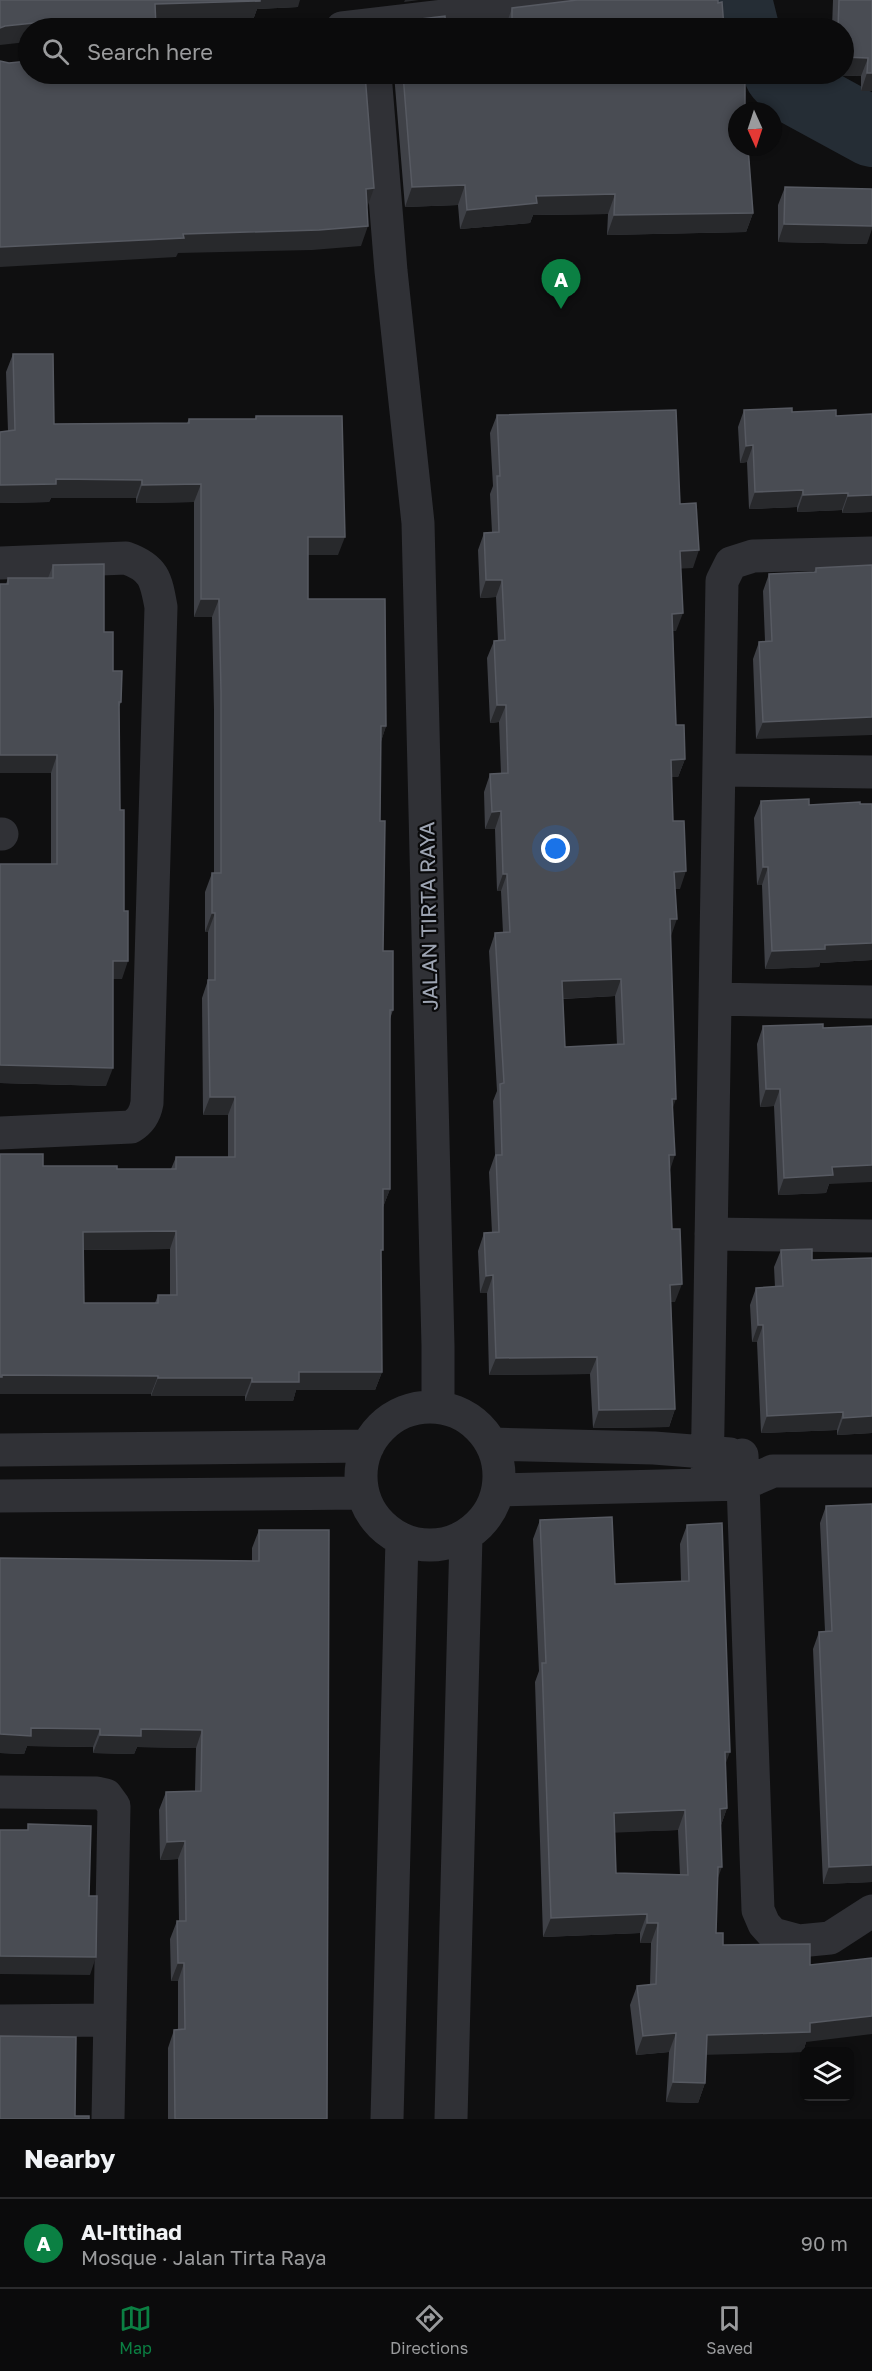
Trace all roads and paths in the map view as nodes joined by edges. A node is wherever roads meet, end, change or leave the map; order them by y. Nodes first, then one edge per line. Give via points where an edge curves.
1 (578, 0) edge
2 (395, 18) edge
3 (376, 84) edge
4 (872, 553) edge
5 (0, 563) edge
6 (719, 770) junction
7 (872, 772) edge
8 (715, 999) junction
9 (872, 1002) edge
10 (0, 1133) edge
11 (711, 1234) junction
12 (872, 1236) edge
13 (438, 1407) junction
14 (492, 1444) junction
15 (368, 1446) junction
16 (0, 1450) edge
17 (707, 1468) junction
18 (742, 1470) junction
19 (872, 1471) edge
20 (499, 1490) junction
21 (363, 1493) junction
22 (0, 1496) edge
23 (466, 1536) junction
24 (402, 1539) junction
25 (0, 1792) edge
26 (872, 1911) edge
27 (110, 2020) junction
28 (0, 2021) edge
29 (108, 2119) edge
30 (387, 2119) edge
31 (451, 2119) edge

1 - 2 street
3 - 13 street, JALAN TIRTA RAYA via 418,523
4 - 6 street via 753,556 731,563 725,571
5 - 10 street via 126,558 150,571 157,584 160,607 145,1113 131,1127
6 - 7 street
6 - 8 street
8 - 9 street
8 - 11 street
11 - 12 street
11 - 17 street
13 - 14 street via 460,1413 478,1426
13 - 15 street via 416,1408 397,1416 380,1429
14 - 17 street via 654,1448
14 - 20 street via 500,1467
15 - 16 street
15 - 21 street via 361,1477
17 - 18 street
17 - 20 street
18 - 19 street
18 - 26 street via 758,1910 773,1934 799,1941 830,1938
20 - 23 street via 487,1516
21 - 22 street
21 - 24 street via 384,1528
23 - 24 street via 434,1544
23 - 31 street
24 - 30 street
25 - 27 street via 97,1793 106,1795 114,1806
27 - 28 street
27 - 29 street

